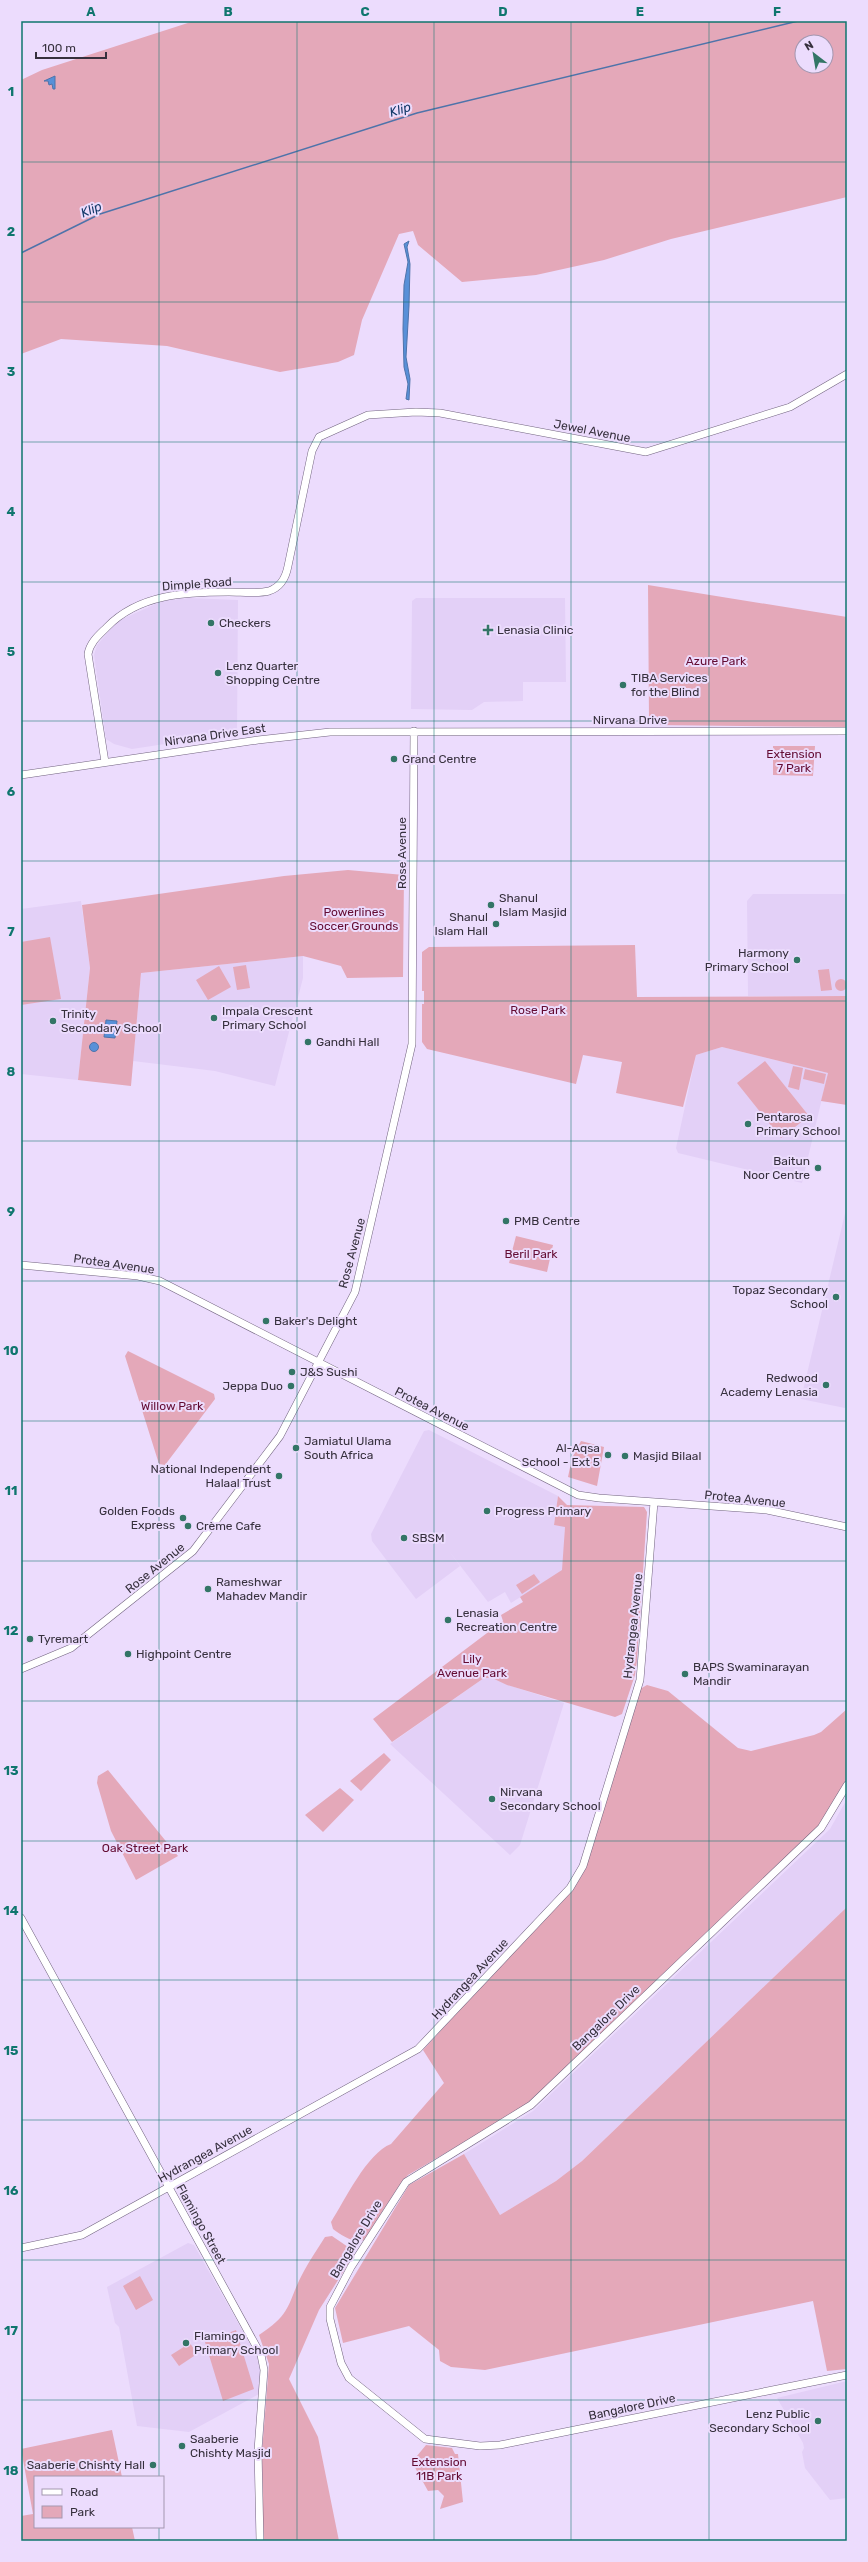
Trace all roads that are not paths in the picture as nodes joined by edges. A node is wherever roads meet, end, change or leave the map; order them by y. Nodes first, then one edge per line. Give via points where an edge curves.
1 (847, 374) edge
2 (323, 434) joint
3 (414, 731) junction
4 (847, 731) edge
5 (104, 762) junction
6 (21, 775) edge
7 (21, 1264) edge
8 (318, 1363) junction
9 (654, 1502) junction
10 (847, 1527) edge
11 (21, 1669) edge
12 (847, 1785) edge
13 (21, 1918) edge
14 (169, 2187) junction
15 (21, 2248) edge
16 (847, 2375) edge
17 (260, 2541) edge

1 - 2 street, Jewel Avenue via 790,407 646,452 434,412 374,414
2 - 5 street, Dimple Road via 312,451 286,575 279,586 261,592 207,592 157,598 120,616 91,645 88,656
3 - 4 street, Nirvana Drive
3 - 5 street, Nirvana Drive East via 301,734
3 - 8 street, Rose Avenue via 411,1052 357,1284
5 - 6 street, Nirvana Drive East
7 - 8 street, Protea Avenue via 156,1280
8 - 9 street, Protea Avenue via 574,1493 589,1497
8 - 11 street, Rose Avenue via 275,1444 193,1551 71,1648
9 - 10 street, Protea Avenue via 767,1510
9 - 14 street, Hydrangea Avenue via 640,1680 583,1866 576,1880 418,2049
12 - 16 street, Bangalore Drive via 821,1828 531,2105 406,2182 351,2267 332,2303 329,2315 341,2363 349,2378 426,2438 480,2446 500,2445
13 - 14 street, Flamingo Street
14 - 15 street, Hydrangea Avenue via 82,2235
14 - 17 street, Flamingo Street via 263,2362 258,2450

